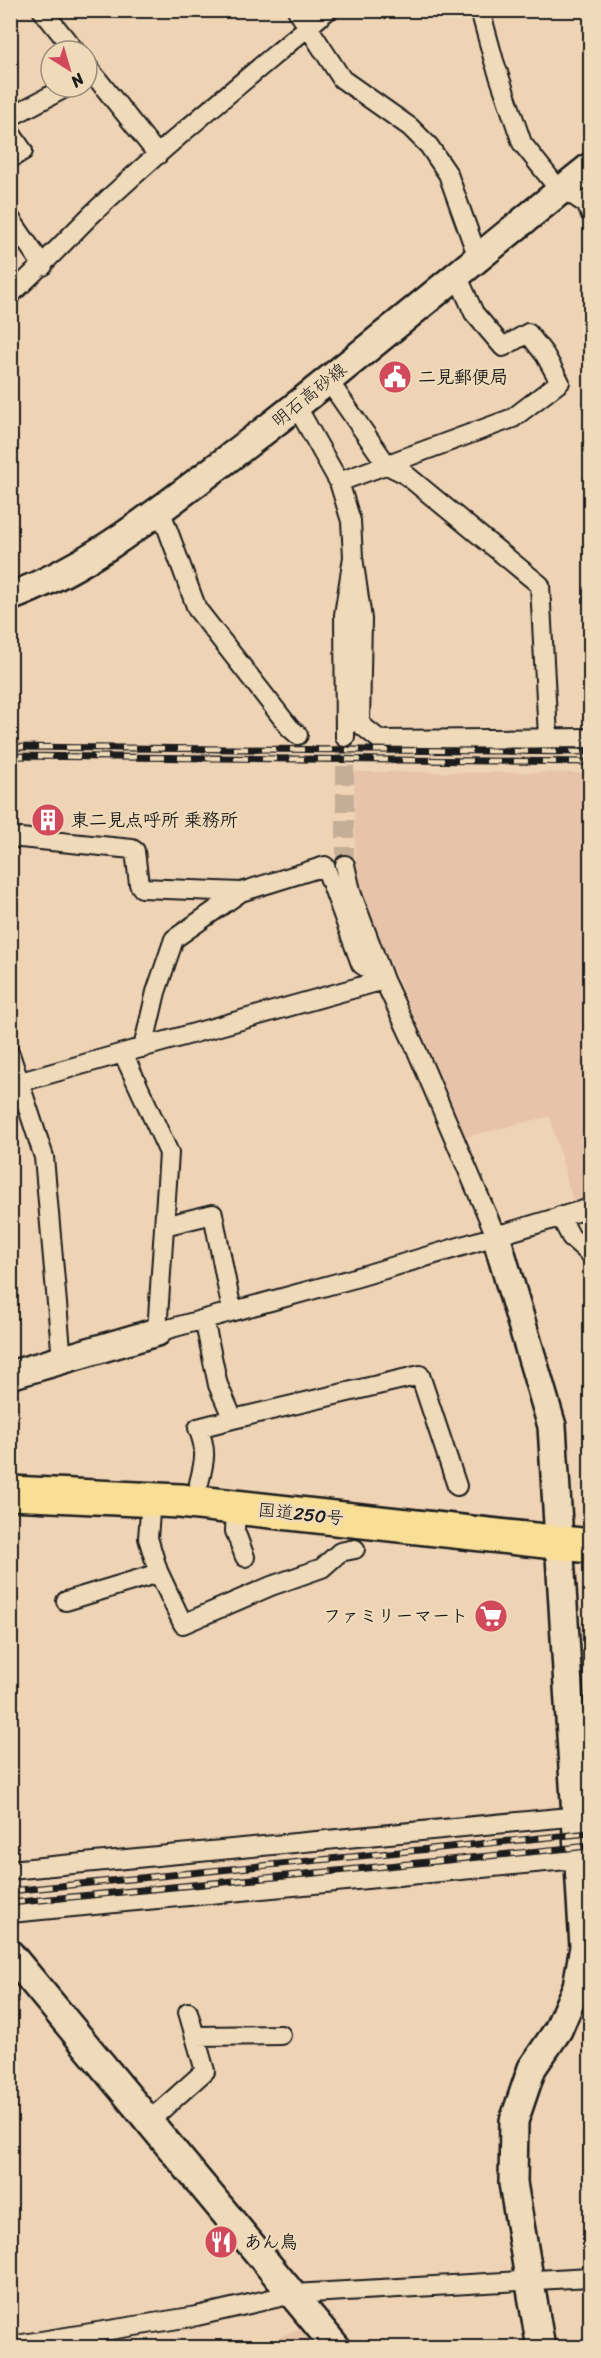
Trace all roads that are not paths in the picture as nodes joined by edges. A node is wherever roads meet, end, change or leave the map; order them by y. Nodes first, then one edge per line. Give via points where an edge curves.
1 (42, 10) edge
2 (297, 10) edge
3 (328, 10) edge
4 (480, 10) edge
5 (308, 27) junction
6 (65, 39) edge
7 (99, 84) edge
8 (44, 99) edge
9 (10, 117) edge
10 (10, 132) edge
11 (158, 155) junction
12 (10, 159) edge
13 (591, 168) edge
14 (564, 189) junction
15 (591, 213) edge
16 (10, 218) edge
17 (478, 258) junction
18 (43, 266) junction
19 (457, 275) junction
20 (10, 295) edge
21 (328, 380) junction
22 (297, 407) junction
23 (387, 465) junction
24 (339, 482) junction
25 (160, 509) junction
26 (353, 557) junction
27 (10, 597) edge
28 (298, 735) dead end
29 (345, 737) tunnel mouth
30 (548, 737) junction
31 (591, 738) edge
32 (10, 837) edge
33 (345, 865) tunnel mouth
34 (241, 892) junction
35 (384, 980) junction
36 (143, 1048) junction
37 (123, 1053) junction
38 (10, 1054) edge
39 (15, 1083) edge
40 (591, 1208) edge
41 (560, 1216) junction
42 (164, 1226) junction
43 (496, 1236) junction
44 (591, 1254) edge
45 (232, 1311) junction
46 (204, 1319) junction
47 (157, 1332) junction
48 (62, 1360) junction
49 (10, 1375) edge
50 (234, 1419) junction
51 (10, 1472) edge
52 (199, 1483) junction
53 (457, 1486) dead end
54 (10, 1492) edge
55 (151, 1500) junction
56 (236, 1507) junction
57 (591, 1524) edge
58 (569, 1536) edge
59 (355, 1549) dead end
60 (245, 1557) dead end
61 (159, 1573) junction
62 (66, 1601) dead end
63 (583, 1816) edge
64 (585, 1858) edge
65 (10, 1870) edge
66 (10, 1913) edge
67 (10, 1954) edge
68 (188, 2012) dead end
69 (281, 2035) dead end
70 (195, 2036) junction
71 (149, 2121) junction
72 (591, 2277) edge
73 (530, 2280) junction
74 (293, 2294) junction
75 (10, 2346) edge
76 (337, 2348) edge
77 (541, 2348) edge

1 - 6 street
2 - 5 street
3 - 5 street
4 - 14 street via 522,143 553,182
5 - 11 street
5 - 17 street via 342,79 410,127 429,146 448,174
7 - 11 street
8 - 9 street
10 - 12 street via 23,151
11 - 18 street via 92,214
13 - 14 street, 明石高砂線
14 - 15 street via 586,204
14 - 17 street, 明石高砂線
16 - 18 street
17 - 19 street, 明石高砂線
18 - 20 street
19 - 21 street, 明石高砂線
19 - 23 street via 474,313 503,347 528,333 560,382 513,418
21 - 22 street, 明石高砂線
21 - 23 street
22 - 24 street
22 - 25 street, 明石高砂線
23 - 24 street
23 - 30 street via 405,474 540,585
24 - 26 street via 351,521
25 - 27 street, 明石高砂線 via 115,544 41,585
25 - 28 street via 197,609
26 - 29 street via 344,615
26 - 30 street via 362,619 360,724 380,740
30 - 31 street
32 - 34 street via 132,849 142,888
33 - 35 street via 352,895
34 - 35 street via 325,866 361,964
34 - 36 street via 174,939
35 - 36 street
35 - 43 street
36 - 37 street
37 - 39 street
37 - 42 street via 169,1153
38 - 39 street
39 - 48 street via 44,1157
40 - 41 street
41 - 43 street
41 - 44 street via 571,1237
42 - 45 street via 213,1214
42 - 47 street
43 - 45 street
43 - 58 street via 552,1426
45 - 46 street
46 - 47 street
46 - 50 street via 218,1385
47 - 48 street
48 - 49 street
50 - 52 street via 198,1428 205,1446
50 - 53 street via 420,1376
51 - 52 highway, 国道250号
52 - 58 highway, 国道250号
54 - 55 highway, 国道250号
55 - 56 highway, 国道250号
55 - 61 street via 148,1538
56 - 58 highway, 国道250号
56 - 60 street via 235,1531
57 - 58 highway, 国道250号
58 - 63 street
59 - 61 street via 340,1552 322,1568 183,1624
61 - 62 street
63 - 64 street
63 - 65 street
64 - 66 street
64 - 73 street via 584,1947 577,1986 558,2030 532,2068 514,2121 513,2183
67 - 71 street
68 - 70 street
69 - 70 street
70 - 71 street via 206,2071
71 - 74 street
72 - 73 street
73 - 74 street
73 - 77 street
74 - 75 street via 197,2316
74 - 76 street

